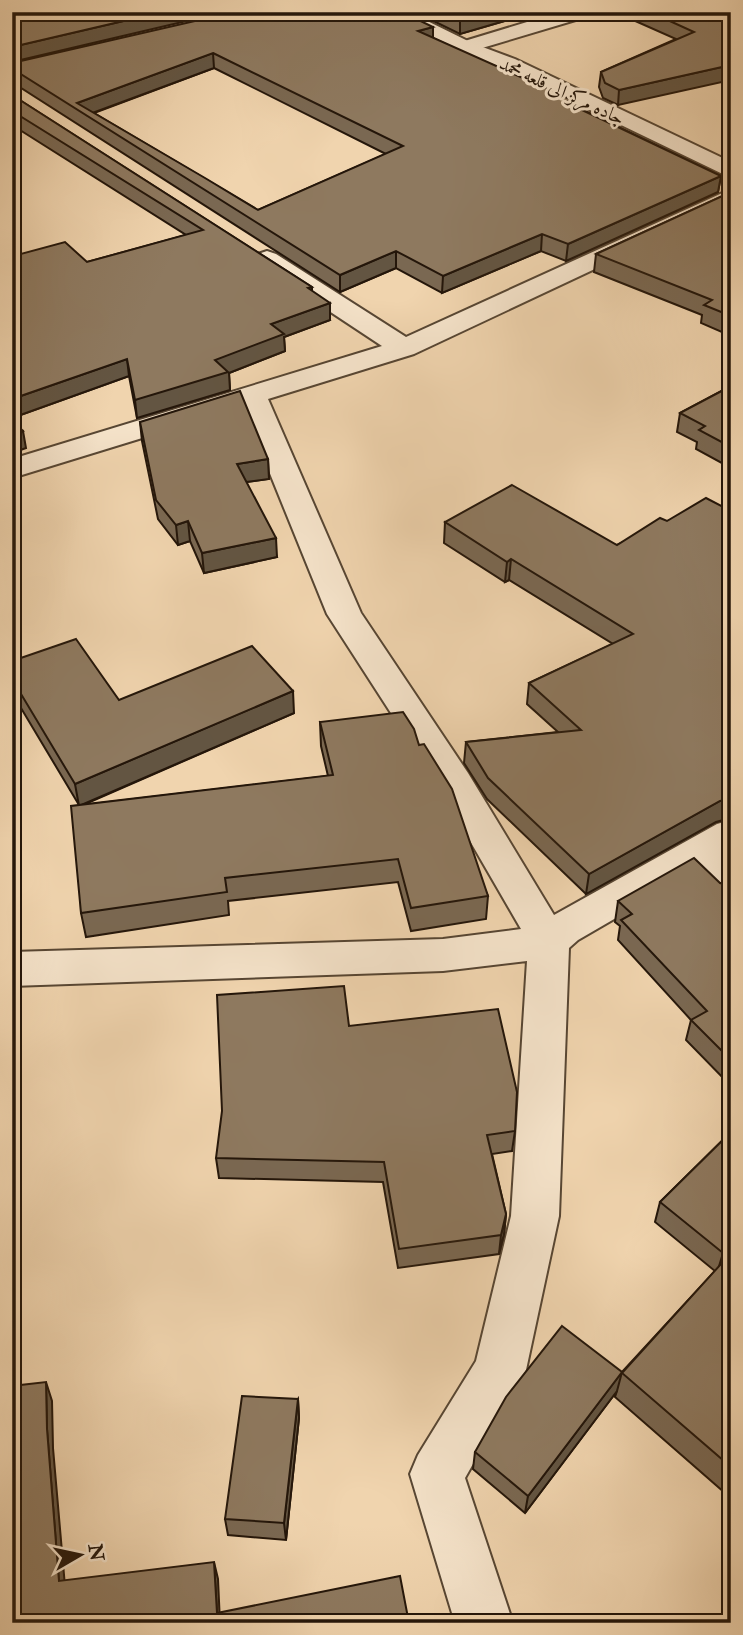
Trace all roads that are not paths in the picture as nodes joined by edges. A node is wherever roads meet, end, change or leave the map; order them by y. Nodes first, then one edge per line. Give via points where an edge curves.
1 (393, 12) edge
2 (582, 12) edge
3 (465, 47) junction
4 (731, 171) edge
5 (731, 196) edge
6 (243, 244) edge
7 (404, 348) junction
8 (252, 395) junction
9 (12, 469) edge
10 (731, 834) edge
11 (694, 855) junction
12 (731, 891) edge
13 (549, 942) junction
14 (12, 969) edge
15 (485, 1621) edge

1 - 3 street, جاده مرکز الی قلعه محمد
2 - 3 street
3 - 4 street, جاده مرکز الی قلعه محمد via 508,63
5 - 7 street
6 - 7 street
7 - 8 street
8 - 9 street
8 - 13 street via 344,614 455,782
10 - 11 street
11 - 12 street
11 - 13 street via 563,929
13 - 14 street via 443,955
13 - 15 street via 535,1216 500,1370 437,1474

